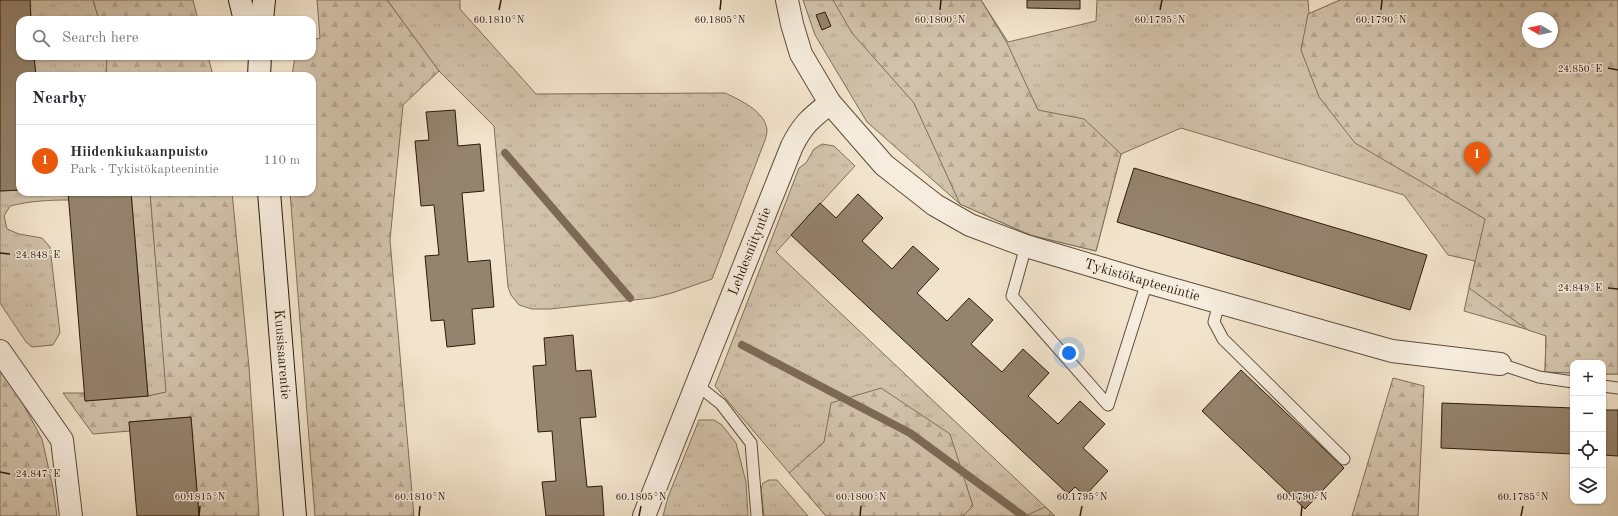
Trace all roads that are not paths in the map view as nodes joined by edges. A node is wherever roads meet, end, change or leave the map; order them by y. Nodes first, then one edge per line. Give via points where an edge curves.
1 (240, 0) edge
2 (264, 0) edge
3 (787, 0) edge
4 (244, 16) edge
5 (262, 16) edge
6 (830, 103) junction
7 (268, 196) edge
8 (1026, 246) junction
9 (1147, 282) junction
10 (1219, 303) junction
11 (0, 351) edge
12 (1500, 364) joint
13 (1570, 382) edge
14 (697, 385) junction
15 (1606, 386) edge
16 (1618, 388) edge
17 (1344, 459) dead end
18 (71, 516) edge
19 (295, 516) edge
20 (644, 516) edge
21 (757, 516) edge

1 - 4 street
2 - 5 street
3 - 6 street via 801,54
6 - 8 street, Tykistökapteenintie via 884,165 935,205 970,225
6 - 14 street, Lehdesniityntie via 802,127 792,146
7 - 19 street, Kuusisaarentie
8 - 9 street, Tykistökapteenintie
8 - 9 lane via 1012,296 1108,405
9 - 10 street, Tykistökapteenintie
10 - 12 street, Tykistökapteenintie via 1392,351
10 - 17 lane via 1214,322 1223,339
11 - 18 street via 62,440
12 - 13 lane via 1539,377
14 - 20 street, Lehdesniityntie
14 - 21 lane via 721,404 750,443
15 - 16 lane

